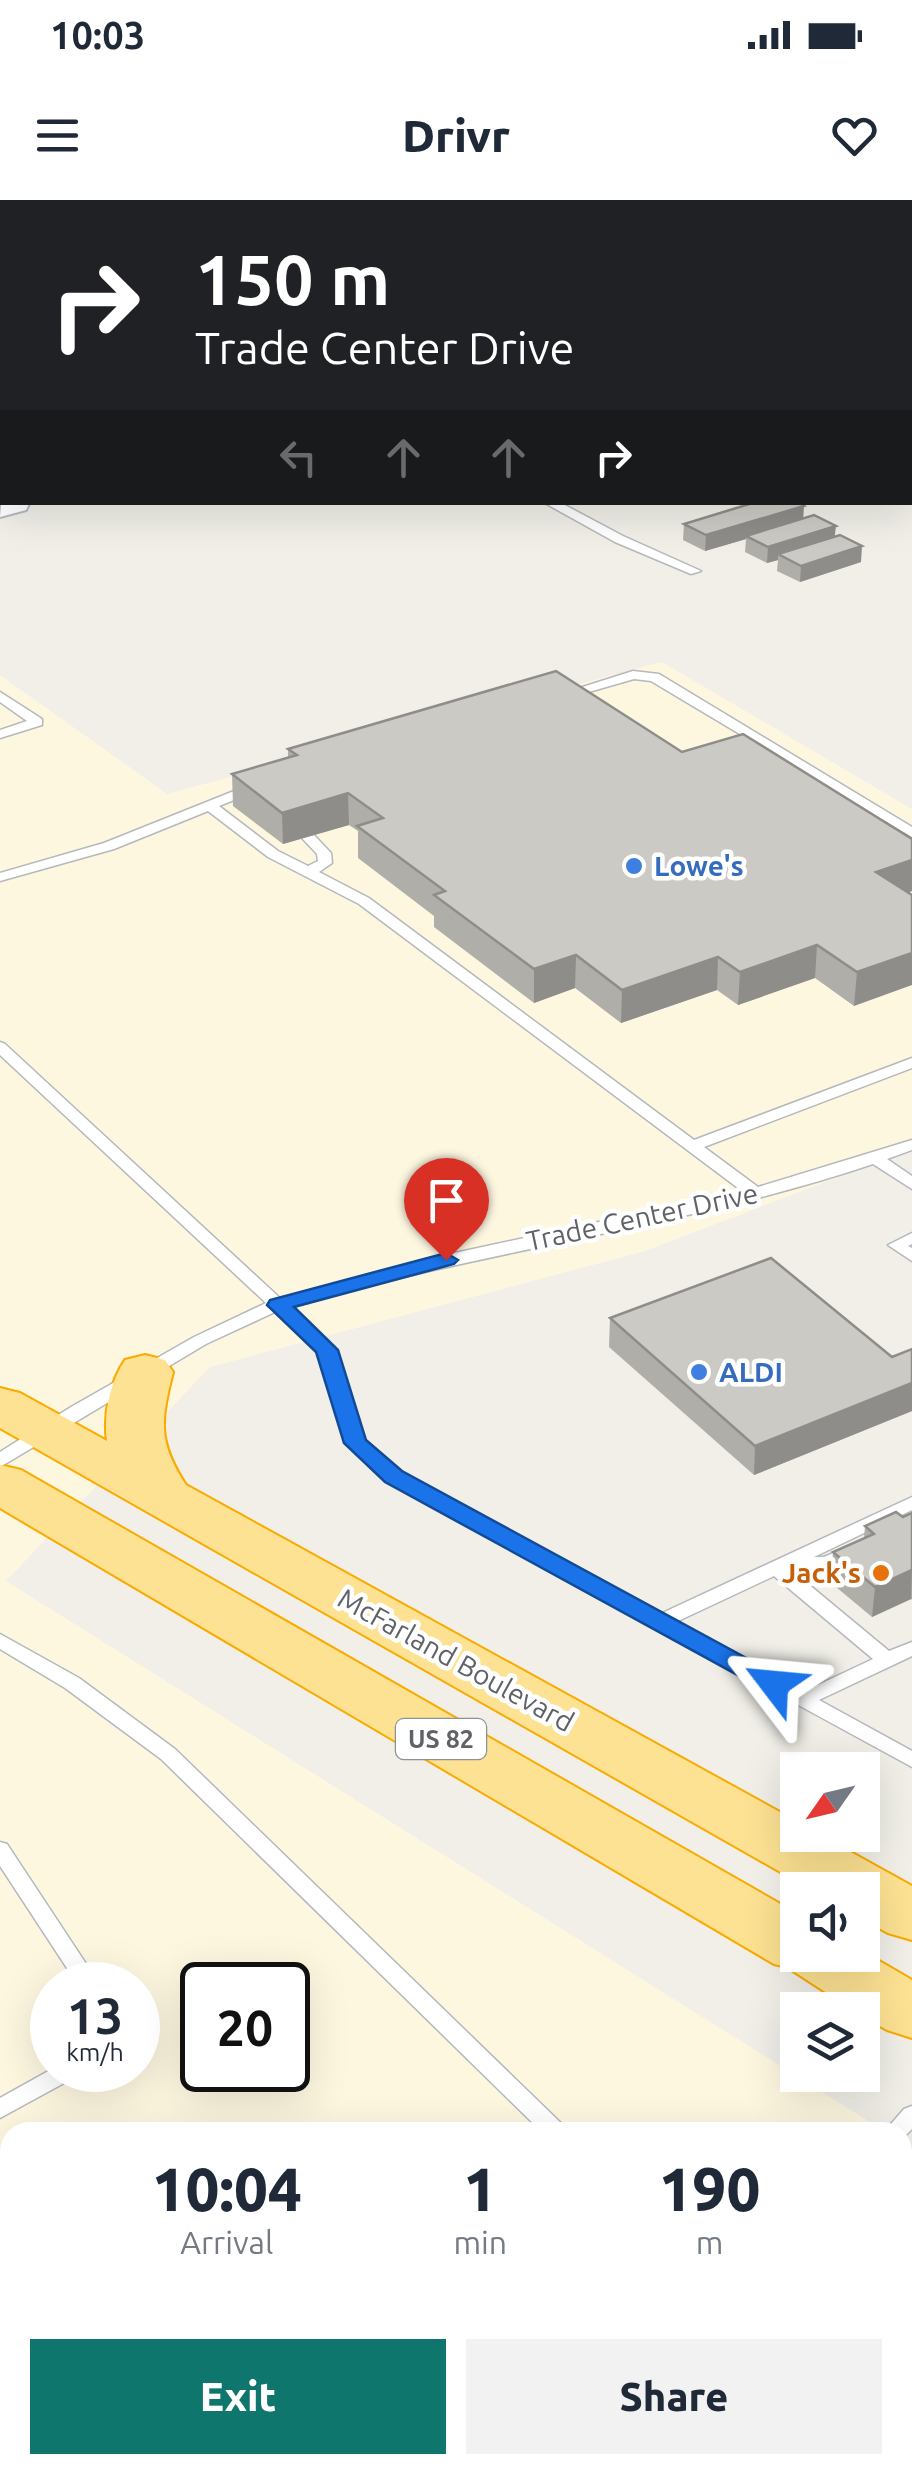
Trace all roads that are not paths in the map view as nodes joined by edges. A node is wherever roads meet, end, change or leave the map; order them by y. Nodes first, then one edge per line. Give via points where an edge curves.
1 (556, 505) edge
2 (695, 571) dead end
3 (0, 696) edge
4 (538, 703) edge
5 (0, 734) edge
6 (273, 781) edge
7 (209, 805) junction
8 (912, 833) edge
9 (308, 837) edge
10 (306, 873) junction
11 (0, 877) edge
12 (0, 1047) edge
13 (912, 1063) edge
14 (692, 1146) junction
15 (912, 1146) edge
16 (877, 1158) junction
17 (912, 1184) edge
18 (754, 1192) junction
19 (912, 1238) edge
20 (912, 1256) edge
21 (278, 1305) junction
22 (145, 1372) junction
23 (15, 1432) edge
24 (0, 1483) edge
25 (162, 1494) junction
26 (912, 1503) edge
27 (0, 1524) edge
28 (912, 1524) edge
29 (83, 1533) junction
30 (781, 1565) junction
31 (660, 1622) junction
32 (0, 1640) edge
33 (903, 1649) edge
34 (802, 1700) junction
35 (912, 1760) edge
36 (0, 1849) edge
37 (912, 1916) edge
38 (780, 1936) edge
39 (74, 1962) edge
40 (843, 1972) edge
41 (912, 2012) edge
42 (34, 2092) edge
43 (0, 2108) edge
44 (546, 2122) edge

1 - 2 lane
3 - 5 lane via 37,722
4 - 8 lane via 654,676
6 - 7 lane
7 - 10 lane
7 - 11 lane via 109,846
9 - 10 lane via 325,862
10 - 14 lane via 364,901
12 - 21 lane
13 - 14 lane
14 - 18 lane
15 - 16 lane, Trade Center Drive
16 - 17 lane
16 - 18 lane, Trade Center Drive
18 - 21 lane, Trade Center Drive
19 - 20 lane via 896,1245
21 - 22 lane, Trade Center Drive
21 - 31 lane via 326,1350 356,1443 394,1476
22 - 23 lane, Trade Center Drive
22 - 25 highway via 130,1433
23 - 25 highway, McFarland Boulevard / US 82
24 - 29 highway, US 82
25 - 37 highway, McFarland Boulevard / US 82
26 - 30 lane
27 - 29 highway
28 - 30 lane via 827,1563
29 - 38 highway, US 82
30 - 31 lane
30 - 33 lane
31 - 34 lane
32 - 44 lane via 168,1754
33 - 34 lane
34 - 35 lane
36 - 39 lane
40 - 41 highway
42 - 43 lane

